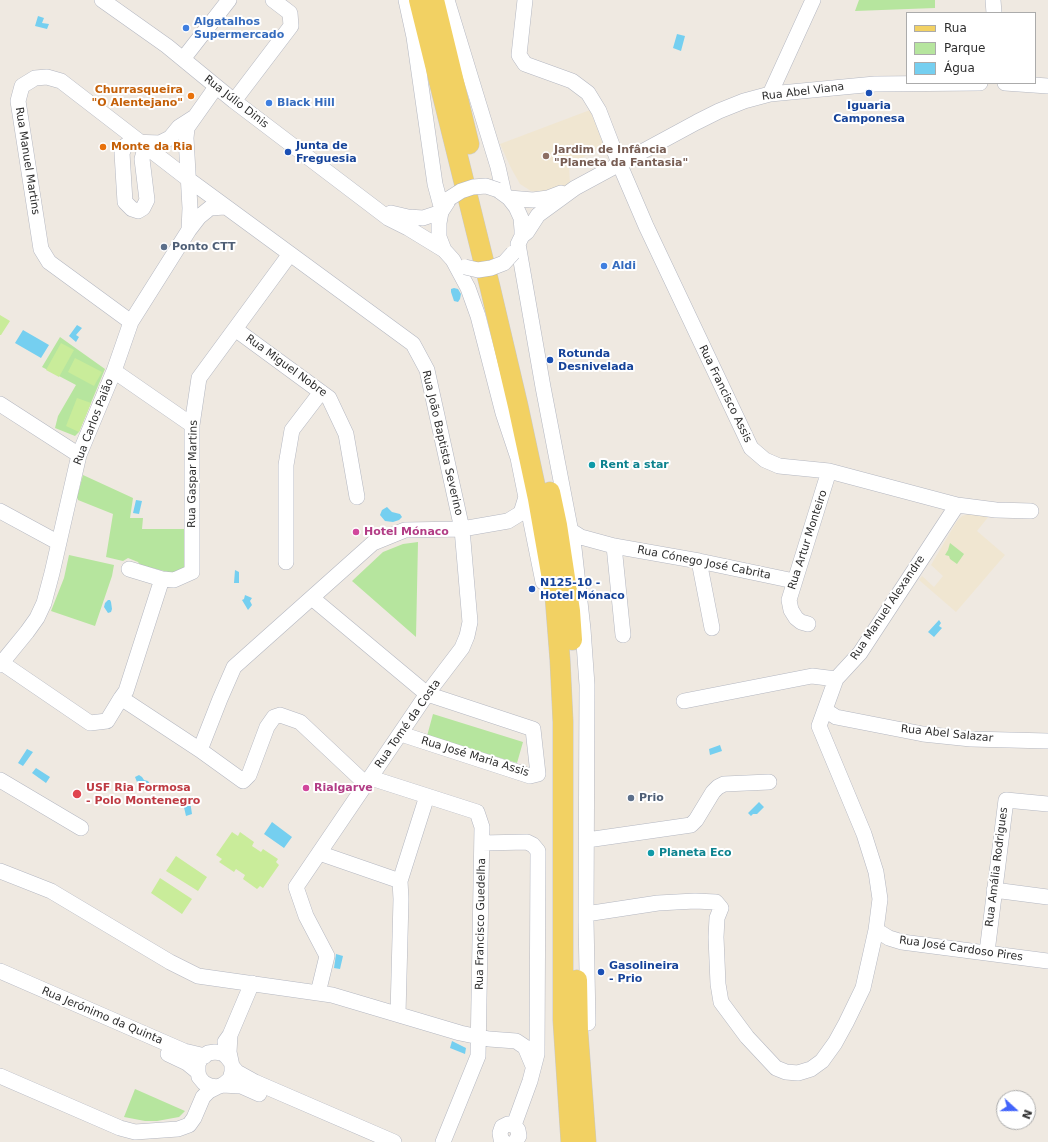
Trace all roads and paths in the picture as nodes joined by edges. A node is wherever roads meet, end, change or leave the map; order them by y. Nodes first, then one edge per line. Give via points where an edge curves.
1 (102, 0) edge
2 (229, 0) edge
3 (273, 0) edge
4 (406, 0) edge
5 (419, 0) edge
6 (434, 0) edge
7 (447, 0) edge
8 (525, 0) edge
9 (813, 0) edge
10 (993, 0) edge
11 (994, 12) edge
12 (183, 60) junction
13 (906, 84) edge
14 (1023, 84) edge
15 (1048, 86) edge
16 (216, 87) junction
17 (770, 94) junction
18 (234, 101) junction
19 (194, 118) junction
20 (186, 145) junction
21 (143, 150) junction
22 (164, 161) junction
23 (619, 163) junction
24 (188, 179) junction
25 (575, 188) junction
26 (504, 194) junction
27 (371, 204) junction
28 (225, 206) junction
29 (445, 207) junction
30 (189, 230) junction
31 (518, 245) junction
32 (290, 254) junction
33 (454, 259) junction
34 (131, 322) junction
35 (235, 329) junction
36 (114, 371) junction
37 (321, 392) junction
38 (0, 404) edge
39 (192, 425) junction
40 (79, 455) junction
41 (829, 471) junction
42 (358, 497) dead end
43 (526, 497) junction
44 (957, 505) junction
45 (0, 511) edge
46 (1031, 511) dead end
47 (499, 523) junction
48 (462, 529) junction
49 (570, 530) junction
50 (534, 536) junction
51 (59, 543) junction
52 (614, 546) junction
53 (700, 561) junction
54 (286, 562) dead end
55 (129, 569) dead end
56 (577, 572) junction
57 (162, 579) junction
58 (794, 580) junction
59 (312, 598) junction
60 (808, 624) dead end
61 (712, 628) dead end
62 (623, 635) dead end
63 (1, 664) edge
64 (836, 679) junction
65 (427, 694) junction
66 (122, 698) junction
67 (684, 701) dead end
68 (825, 710) junction
69 (401, 734) junction
70 (1048, 742) edge
71 (200, 750) junction
72 (0, 780) edge
73 (368, 781) junction
74 (770, 782) dead end
75 (427, 796) junction
76 (1048, 804) edge
77 (562, 809) junction
78 (81, 828) dead end
79 (587, 840) junction
80 (482, 843) junction
81 (319, 853) junction
82 (0, 872) edge
83 (400, 881) junction
84 (994, 890) junction
85 (1048, 897) edge
86 (586, 914) junction
87 (876, 930) junction
88 (987, 952) junction
89 (1048, 961) edge
90 (0, 972) edge
91 (0, 982) edge
92 (252, 983) junction
93 (318, 993) junction
94 (398, 1014) junction
95 (536, 1024) junction
96 (230, 1035) junction
97 (479, 1037) junction
98 (516, 1041) junction
99 (210, 1054) junction
100 (232, 1064) junction
101 (533, 1066) junction
102 (198, 1075) junction
103 (0, 1076) edge
104 (219, 1086) junction
105 (198, 1106) junction
106 (583, 1107) junction
107 (514, 1125) junction
108 (370, 1142) edge
109 (394, 1142) edge
110 (443, 1142) edge
111 (504, 1142) edge
112 (515, 1142) edge
113 (571, 1142) edge
114 (586, 1142) edge

1 - 12 street, Rua Júlio Dinis
2 - 12 street
3 - 18 street via 290,13 291,26
4 - 29 street via 414,37 435,184
5 - 77 main road via 490,287 538,499 555,596 559,646 563,722
6 - 106 main road via 535,421 557,525 570,611 574,681 578,1033
7 - 26 street
8 - 23 street, Rua Francisco Assis via 519,55 525,64 572,81 588,93 599,110
9 - 17 street
10 - 11 street
12 - 16 street, Rua Júlio Dinis
13 - 17 street, Rua Abel Viana via 875,84
14 - 15 street
16 - 18 street, Rua Júlio Dinis
16 - 19 street, Rua Carlos Paião
17 - 23 street, Rua Abel Viana via 719,111
18 - 27 street, Rua Júlio Dinis
19 - 20 street, Rua Carlos Paião via 187,128
19 - 21 street via 178,127 170,138 151,144
20 - 22 street via 179,156
20 - 24 street, Rua Carlos Paião
21 - 21 street via 131,142 124,146 122,153 125,202 138,211 147,200
21 - 22 street, Rua Manuel Martins
21 - 34 street, Rua Manuel Martins via 61,82 47,77 35,78 22,86 18,101 40,250 49,262
22 - 24 street, Rua Manuel Martins
23 - 25 street, Rua Abel Viana
23 - 41 street, Rua Francisco Assis via 751,448 765,460 779,466
24 - 28 street, Rua Manuel Martins
24 - 30 street, Rua Carlos Paião
25 - 26 street, Rua Abel Viana via 548,198 533,200
25 - 31 street, Rua Abel Viana via 538,216
26 - 29 street, bridge via 486,186 473,187 461,191
26 - 31 street via 516,207 521,218
27 - 29 street, Rua Júlio Dinis via 408,217 423,218
27 - 33 street, Rua Júlio Dinis via 388,218 408,228
28 - 30 street, Rua Carlos Paião via 210,208
28 - 32 street, Rua João Baptista Severino
29 - 33 street via 439,223 439,237
30 - 34 street, Rua Carlos Paião
31 - 33 street, bridge via 504,262 491,268 478,270
31 - 49 street
32 - 35 street, Rua Gaspar Martins
32 - 48 street, Rua João Baptista Severino via 413,344 426,370
33 - 43 street via 478,316 503,413 518,458
34 - 36 street, Rua Carlos Paião
35 - 37 street, Rua Miguel Nobre
35 - 39 street, Rua Gaspar Martins via 199,378
36 - 39 street
36 - 40 street, Rua Carlos Paião
37 - 42 street, Rua Miguel Nobre via 329,398 346,434
37 - 54 street via 292,430 286,465
38 - 40 street
39 - 57 street, Rua Gaspar Martins via 192,572 174,580
40 - 51 street, Rua Carlos Paião
41 - 44 street, Rua Francisco Assis
41 - 58 street, Rua Artur Monteiro
43 - 47 street via 521,513
43 - 50 street
44 - 46 street, Rua Francisco Assis
44 - 64 street, Rua Manuel Alexandre via 860,653
45 - 51 street
47 - 48 street
47 - 50 street via 515,522 528,528
48 - 59 street, Rua João Baptista Severino via 405,530 373,543
48 - 65 street, Rua Tomé da Costa via 470,622 462,648
49 - 52 street via 580,537
49 - 56 street
50 - 77 street via 548,609
51 - 63 street, Rua Carlos Paião via 44,603 37,618
52 - 53 street, Rua Cónego José Cabrita
52 - 56 street via 596,546 588,550 582,557
52 - 62 street
53 - 58 street, Rua Cónego José Cabrita
53 - 61 street
55 - 57 street, Rua Gaspar Martins
56 - 79 street via 587,685
57 - 66 street
58 - 60 street, Rua Artur Monteiro via 789,600 791,610 796,618
59 - 65 street
59 - 71 street, Rua João Baptista Severino via 234,667
63 - 66 street via 90,723 107,721
64 - 67 street via 812,676
64 - 68 street
65 - 69 street, Rua Tomé da Costa
65 - 69 street, Rua José Maria Assis via 533,729 538,774 530,776
66 - 71 street
68 - 70 street, Rua Abel Salazar via 836,717 923,734
68 - 87 street via 819,726 864,834 876,872 880,899
69 - 73 street, Rua Tomé da Costa
71 - 73 street via 243,781 250,776 267,727 274,717 280,715 300,722
72 - 78 street
73 - 75 street, Rua Francisco Guedelha
73 - 81 street, Rua Tomé da Costa
74 - 79 street via 724,784 718,787 691,825
75 - 80 street, Rua Francisco Guedelha via 477,812 482,827
75 - 83 street
76 - 84 street, Rua Amália Rodrigues via 1006,800
77 - 113 main road via 563,1020
79 - 86 street
80 - 95 street via 527,842 534,845 538,851
80 - 97 street, Rua Francisco Guedelha
81 - 83 street
81 - 93 street, Rua Tomé da Costa via 296,887 306,916 326,956
82 - 92 street via 51,891 186,971 198,976
83 - 94 street
84 - 85 street
84 - 88 street, Rua Amália Rodrigues
86 - 87 street via 658,903 716,902 721,908 717,918 716,937 721,1002 747,1037 776,1068 798,1073 811,1069 822,1061 846,1023 863,988
86 - 106 street via 588,1034
87 - 88 street, Rua José Cardoso Pires via 902,942
88 - 89 street, Rua José Cardoso Pires
90 - 99 street, Rua Jerónimo da Quinta via 184,1051
91 - 102 street, Rua Jerónimo da Quinta via 179,1059 187,1063
92 - 93 street
92 - 96 street
93 - 94 street via 332,994
94 - 97 street
95 - 98 street via 529,1034
95 - 101 street via 537,1054
96 - 99 street via 226,1042
96 - 100 street via 228,1045
97 - 98 street
97 - 110 street, Rua Francisco Guedelha via 478,1056
98 - 101 street via 525,1047
99 - 100 street, Rua Jerónimo da Quinta via 222,1053
99 - 102 street via 201,1058
100 - 104 street via 230,1079
100 - 109 street, Rua Jerónimo da Quinta via 237,1072 255,1082
101 - 107 street
102 - 104 street, Rua Jerónimo da Quinta via 204,1083
102 - 105 street via 201,1088
103 - 105 street via 120,1128 135,1132 178,1130 189,1125
104 - 105 street via 210,1091
104 - 108 street, Rua Jerónimo da Quinta via 242,1086
106 - 114 main road
107 - 111 street via 505,1125 500,1130
107 - 112 street via 519,1133

